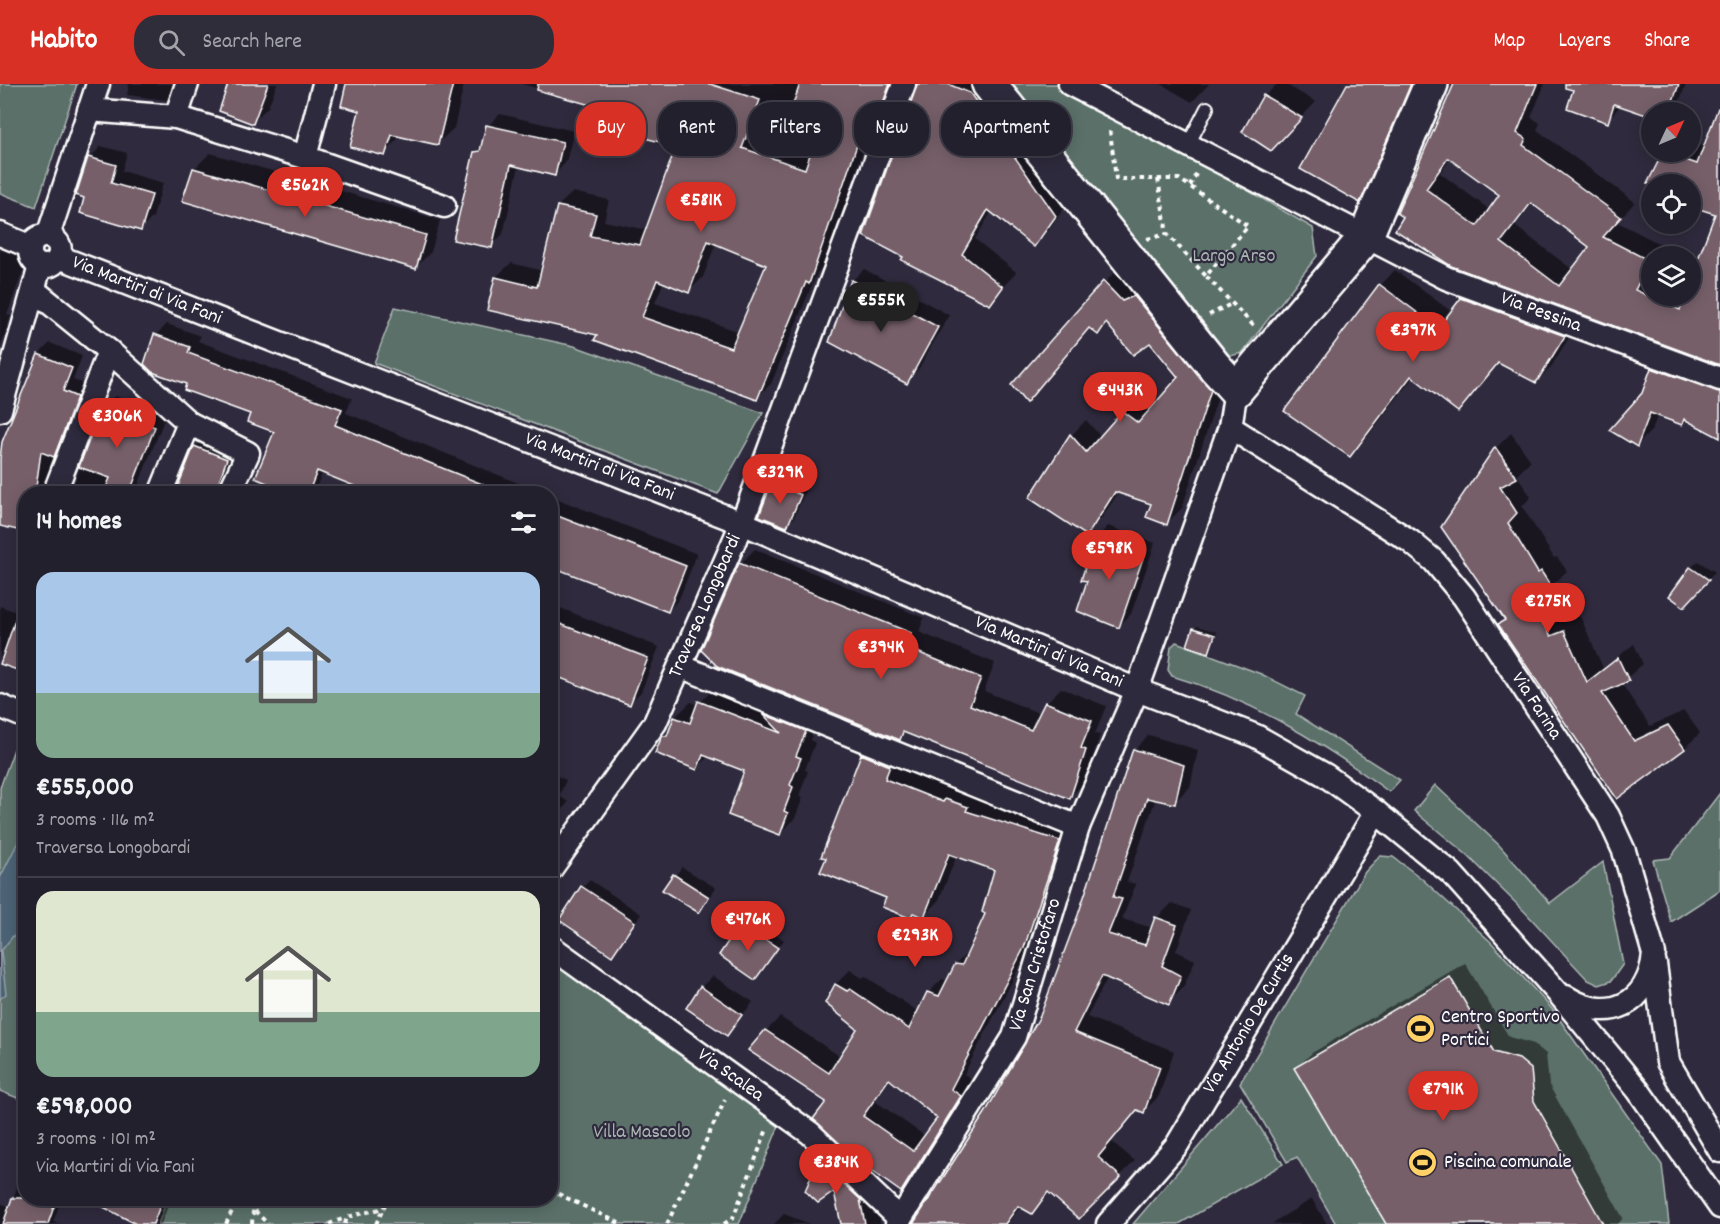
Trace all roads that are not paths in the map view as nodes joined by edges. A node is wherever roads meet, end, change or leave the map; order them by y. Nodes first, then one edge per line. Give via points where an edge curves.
1 (98, 84) edge
2 (187, 84) edge
3 (324, 84) edge
4 (904, 84) edge
5 (989, 84) edge
6 (1070, 84) edge
7 (1431, 84) edge
8 (1207, 108) dead end
9 (90, 110) junction
10 (176, 117) junction
11 (1188, 145) junction
12 (305, 157) junction
13 (444, 206) dead end
14 (0, 234) edge
15 (1365, 238) junction
16 (38, 241) junction
17 (50, 262) junction
18 (35, 291) junction
19 (109, 351) junction
20 (1720, 379) edge
21 (1236, 390) junction
22 (0, 410) edge
23 (189, 423) junction
24 (1230, 427) junction
25 (57, 486) edge
26 (163, 486) edge
27 (233, 486) edge
28 (741, 523) junction
29 (680, 666) junction
30 (1137, 690) junction
31 (0, 706) edge
32 (18, 714) edge
33 (1376, 812) junction
34 (1078, 827) junction
35 (558, 859) edge
36 (558, 952) edge
37 (1654, 954) junction
38 (1559, 993) junction
39 (1720, 1151) edge
40 (1720, 1207) edge
41 (899, 1221) edge
42 (1108, 1224) edge

1 - 9 street
2 - 10 street
3 - 12 street
4 - 28 street, Traversa Longobardi
5 - 21 main road
6 - 11 street
7 - 15 main road
8 - 11 lane
9 - 10 street
9 - 16 street
10 - 12 street
11 - 15 street
12 - 13 street
14 - 16 street
15 - 20 street, Via Pessina via 1446,278
15 - 21 main road
16 - 17 street via 32,260
17 - 18 street
17 - 28 street, Via Martiri di Via Fani
18 - 19 street
18 - 22 street
19 - 23 street
19 - 25 street
21 - 24 street
23 - 26 street
23 - 27 street via 248,453
24 - 30 street, Via San Cristofaro
24 - 37 street, Via Farina via 1410,541 1434,561 1464,597 1608,816 1624,851
28 - 29 street, Traversa Longobardi
28 - 30 street, Via Martiri di Via Fani
29 - 34 street
29 - 35 street, Traversa Longobardi via 655,723
30 - 33 street via 1256,736 1325,775
30 - 34 street, Via San Cristofaro
31 - 32 street
33 - 38 street via 1451,873
33 - 42 street, Via Antonio De Curtis via 1177,1145
34 - 41 street, Via San Cristofaro via 1014,1037
36 - 41 street, Via Scalea via 810,1133
37 - 38 street via 1652,971 1644,987 1617,1008 1582,1008
37 - 39 street, Via Farina via 1668,1062
38 - 40 street via 1638,1090

